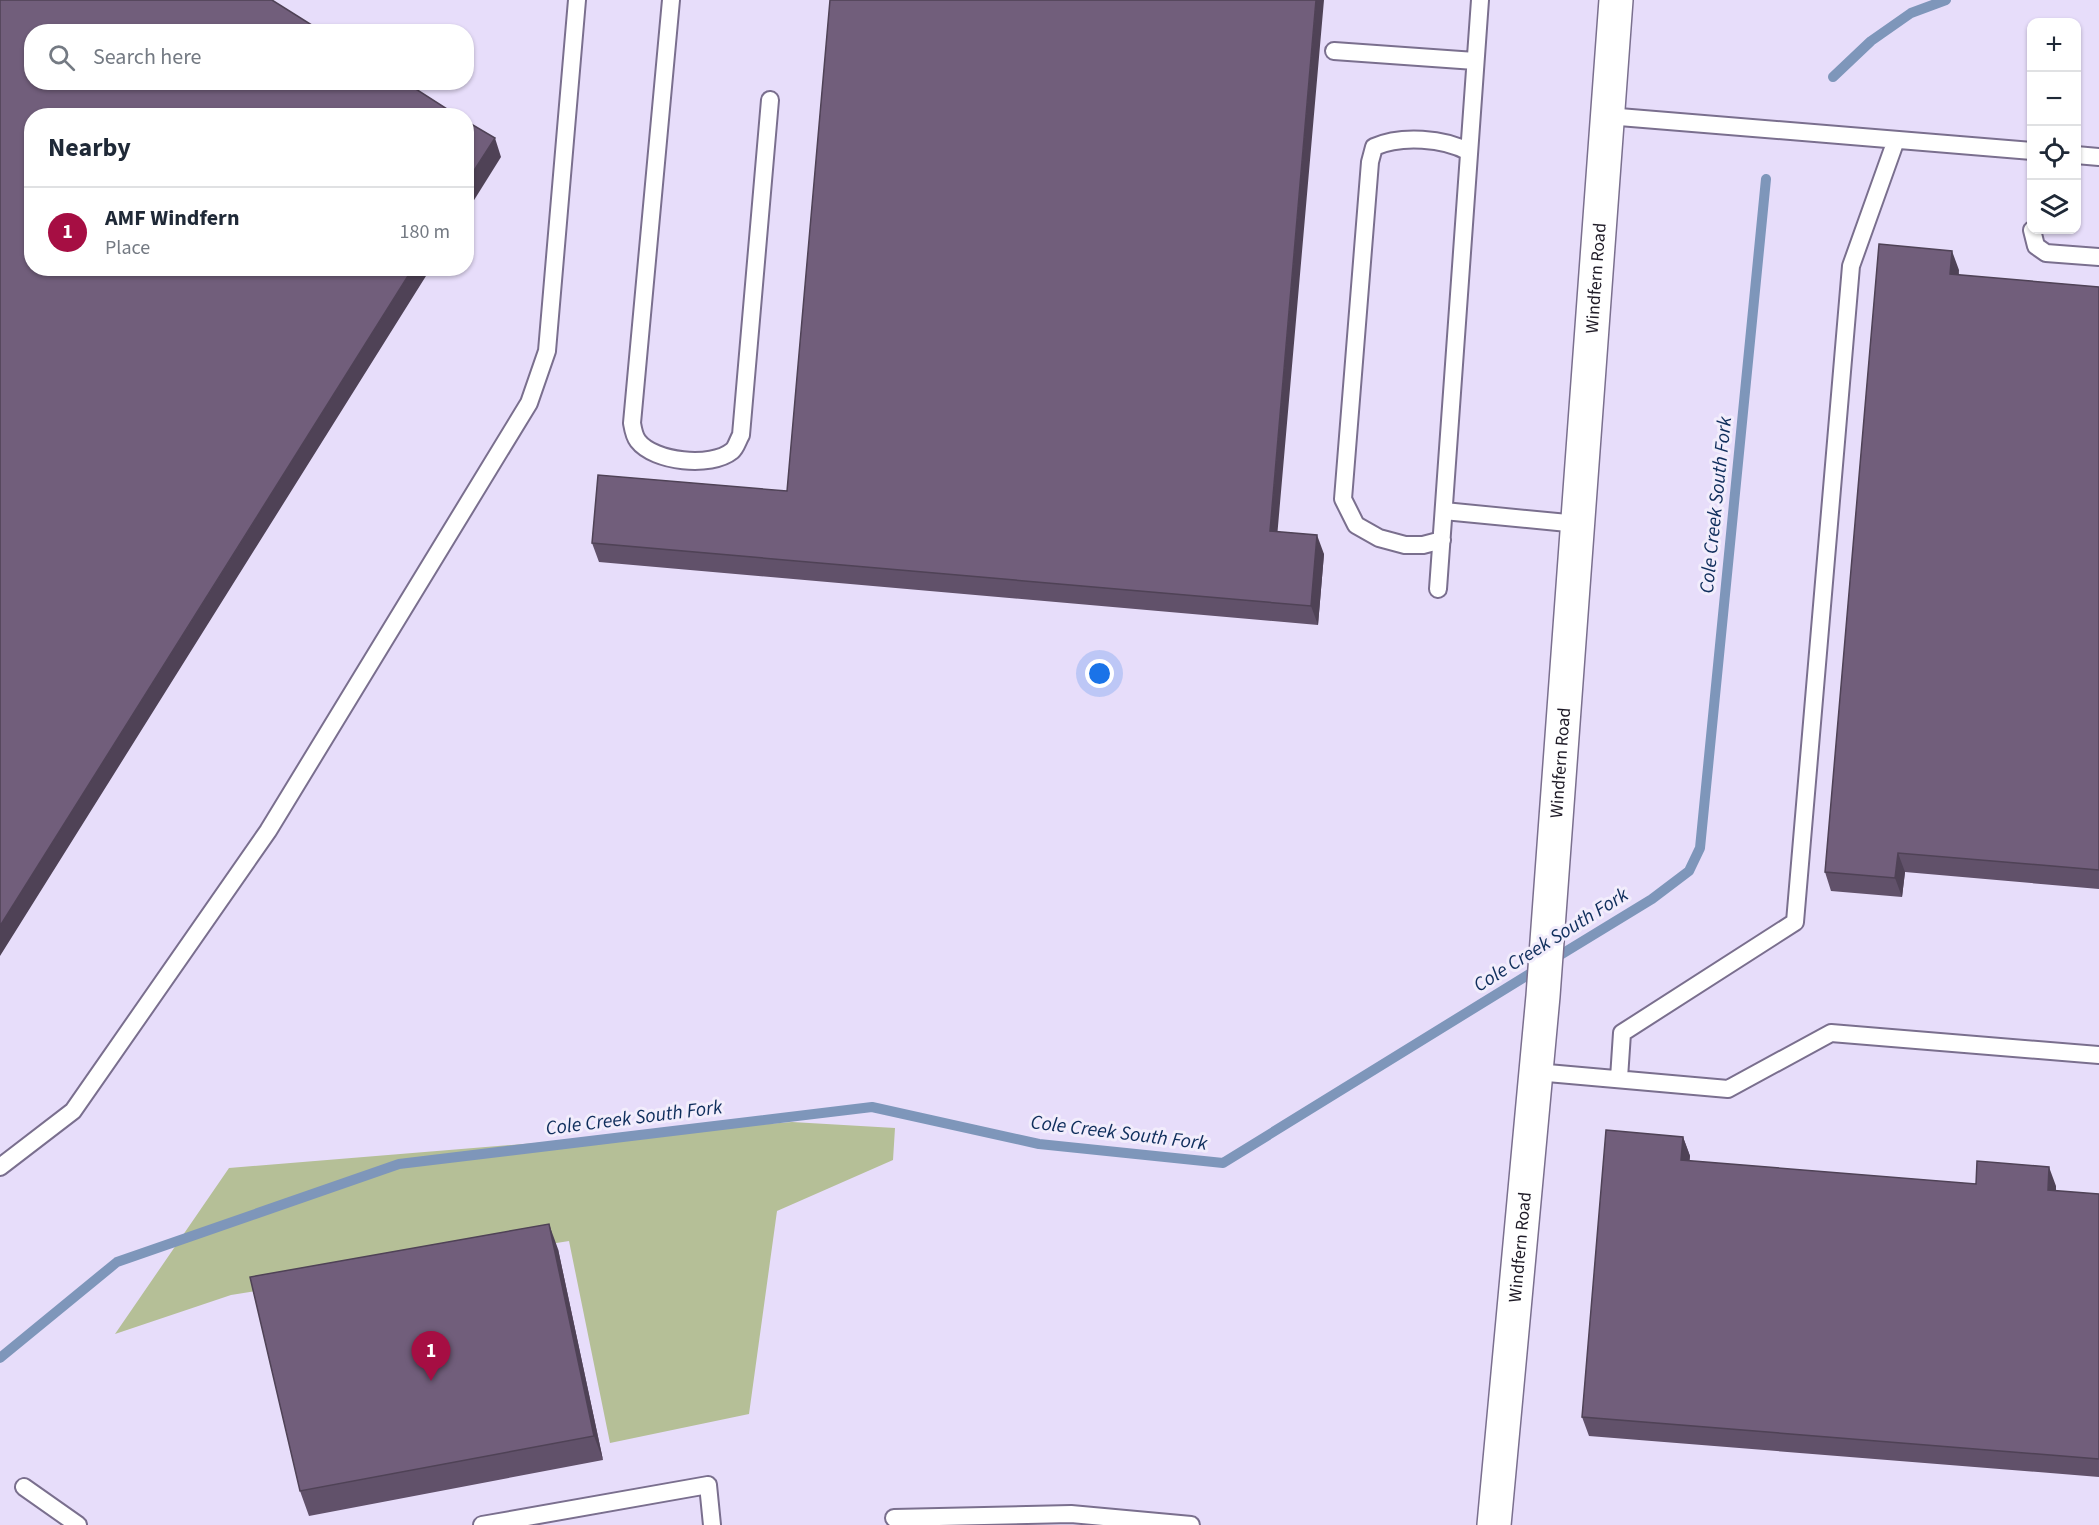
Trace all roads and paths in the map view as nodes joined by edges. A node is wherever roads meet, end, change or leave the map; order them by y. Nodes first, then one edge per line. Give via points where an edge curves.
1 (577, 0) edge
2 (671, 0) edge
3 (1480, 0) edge
4 (1616, 0) edge
5 (1334, 51) dead end
6 (1475, 61) junction
7 (770, 100) dead end
8 (1607, 116) junction
9 (1896, 140) junction
10 (2027, 151) edge
11 (1469, 152) junction
12 (2081, 155) edge
13 (2099, 157) edge
14 (2033, 234) edge
15 (2099, 257) edge
16 (1444, 511) junction
17 (1578, 524) junction
18 (1442, 540) junction
19 (1438, 589) dead end
20 (2099, 1055) edge
21 (1536, 1072) junction
22 (1619, 1078) junction
23 (0, 1167) edge
24 (24, 1487) dead end
25 (894, 1518) dead end
26 (78, 1525) edge
27 (482, 1525) edge
28 (712, 1525) edge
29 (1191, 1525) edge
30 (1494, 1525) edge

1 - 23 lane via 547,351 529,403 268,831 73,1111
2 - 7 lane via 632,423 639,442 669,457 699,462 717,460 734,450 741,435
3 - 6 lane
4 - 8 street, Windfern Road
5 - 6 lane
6 - 11 lane
8 - 9 lane
8 - 17 street, Windfern Road
9 - 10 lane
9 - 22 lane via 1851,266 1795,922 1622,1033
11 - 16 lane
11 - 18 lane via 1443,141 1397,141 1374,147 1343,499 1356,525 1379,538 1405,545
12 - 13 lane
14 - 15 lane via 2036,246 2046,253
16 - 17 lane
16 - 18 lane
17 - 21 street, Windfern Road
18 - 19 lane
20 - 22 lane via 1831,1033 1728,1089
21 - 22 lane
21 - 30 street, Windfern Road
24 - 26 lane
25 - 29 lane via 1071,1514
27 - 28 lane via 708,1485

